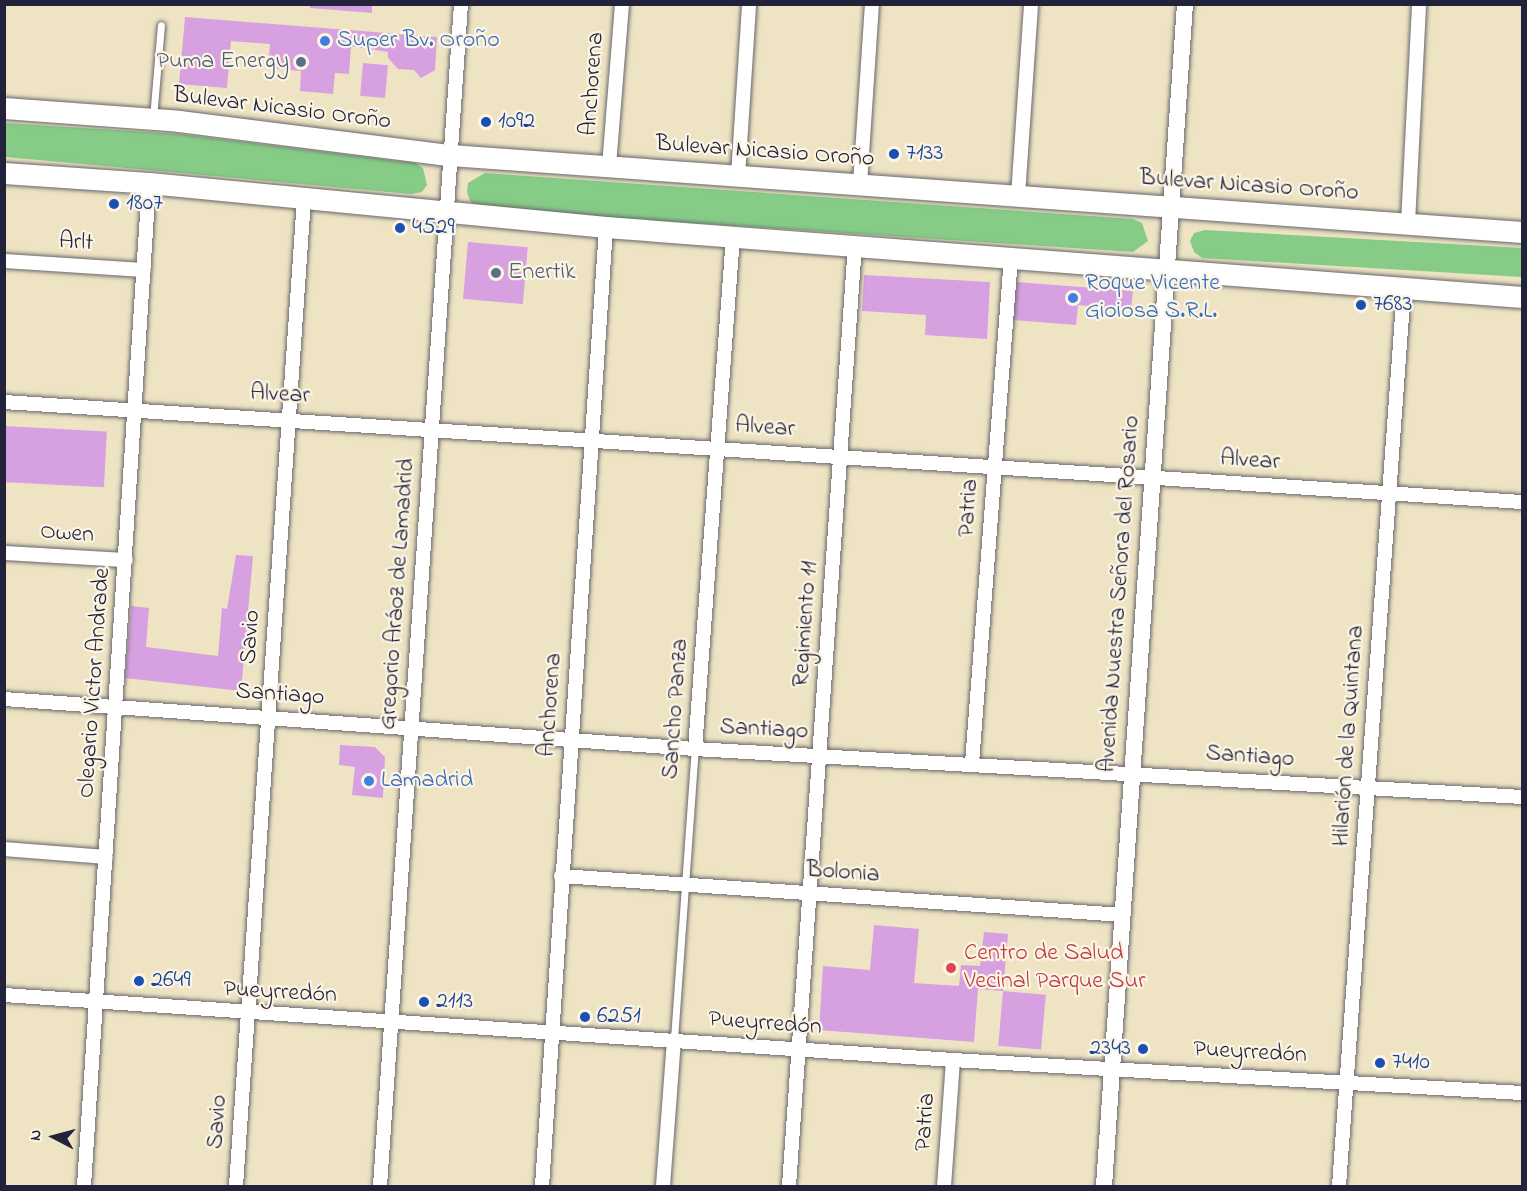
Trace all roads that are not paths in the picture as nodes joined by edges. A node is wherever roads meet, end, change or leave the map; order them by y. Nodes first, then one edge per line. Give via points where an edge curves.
1 (461, 4) edge
2 (622, 4) edge
3 (749, 4) edge
4 (872, 4) edge
5 (1031, 4) edge
6 (1185, 4) edge
7 (1419, 4) edge
8 (161, 25) dead end
9 (4, 108) edge
10 (153, 119) junction
11 (450, 155) junction
12 (609, 166) junction
13 (4, 173) edge
14 (738, 176) junction
15 (149, 183) junction
16 (860, 184) junction
17 (1018, 196) junction
18 (304, 198) junction
19 (1171, 206) junction
20 (447, 213) junction
21 (1408, 224) junction
22 (606, 227) junction
23 (1522, 232) edge
24 (733, 236) junction
25 (855, 245) junction
26 (1011, 257) junction
27 (4, 261) edge
28 (144, 270) junction
29 (1167, 270) junction
30 (1404, 288) junction
31 (1522, 297) edge
32 (4, 402) edge
33 (135, 410) junction
34 (288, 418) junction
35 (432, 428) junction
36 (591, 442) junction
37 (717, 447) junction
38 (840, 456) junction
39 (995, 466) junction
40 (1152, 477) junction
41 (1389, 493) junction
42 (1522, 502) edge
43 (4, 553) edge
44 (126, 560) junction
45 (4, 699) edge
46 (117, 706) junction
47 (268, 717) junction
48 (412, 726) junction
49 (571, 740) junction
50 (695, 749) junction
51 (819, 756) junction
52 (972, 763) junction
53 (1132, 772) junction
54 (1368, 787) junction
55 (1522, 797) edge
56 (4, 849) edge
57 (106, 857) junction
58 (561, 876) junction
59 (686, 885) junction
60 (809, 893) junction
61 (1123, 915) junction
62 (4, 995) edge
63 (94, 1004) junction
64 (248, 1014) junction
65 (392, 1021) junction
66 (554, 1034) junction
67 (674, 1039) junction
68 (798, 1049) junction
69 (953, 1060) junction
70 (1112, 1068) junction
71 (1347, 1081) junction
72 (1522, 1093) edge
73 (84, 1186) edge
74 (237, 1186) edge
75 (380, 1186) edge
76 (542, 1186) edge
77 (663, 1186) edge
78 (789, 1186) edge
79 (944, 1186) edge
80 (1104, 1186) edge
81 (1339, 1186) edge

1 - 11 street, Gregorio Aráoz de Lamadrid
2 - 12 street, Anchorena
3 - 14 street
4 - 16 street
5 - 17 street
6 - 19 street, Avenida Nuestra Señora del Rosario
7 - 21 street
8 - 10 lane
9 - 10 main road, Bulevar Nicasio Oroño
10 - 11 main road, Bulevar Nicasio Oroño
11 - 12 main road, Bulevar Nicasio Oroño
11 - 20 street, Gregorio Aráoz de Lamadrid
12 - 14 main road, Bulevar Nicasio Oroño
13 - 15 main road
14 - 16 main road, Bulevar Nicasio Oroño
15 - 18 main road
15 - 28 street, Olegario Victor Andrade
16 - 17 main road, Bulevar Nicasio Oroño
17 - 19 main road, Bulevar Nicasio Oroño
18 - 20 main road
18 - 34 street, Savio
19 - 21 main road, Bulevar Nicasio Oroño
19 - 29 street, Avenida Nuestra Señora del Rosario
20 - 22 main road
20 - 35 street, Gregorio Aráoz de Lamadrid
21 - 23 main road, Bulevar Nicasio Oroño
22 - 24 main road
22 - 36 street, Anchorena
24 - 25 main road
24 - 37 street, Sancho Panza
25 - 26 main road
25 - 38 street, Regimiento 11
26 - 29 main road
26 - 39 street, Patria
27 - 28 street, Arlt
28 - 33 street, Olegario Victor Andrade
29 - 30 main road
29 - 40 street, Avenida Nuestra Señora del Rosario
30 - 31 main road
30 - 41 street, Hilarión de la Quintana
32 - 33 street, Alvear
33 - 34 street, Alvear
33 - 44 street, Olegario Victor Andrade
34 - 35 street, Alvear
34 - 47 street, Savio
35 - 36 street, Alvear
35 - 48 street, Gregorio Aráoz de Lamadrid
36 - 37 street, Alvear
36 - 49 street, Anchorena
37 - 38 street, Alvear
37 - 50 street, Sancho Panza
38 - 39 street, Alvear
38 - 51 street, Regimiento 11
39 - 40 street, Alvear
39 - 52 street, Patria
40 - 41 street, Alvear
40 - 53 street, Avenida Nuestra Señora del Rosario
41 - 42 street, Alvear
41 - 54 street, Hilarión de la Quintana
43 - 44 street, Owen
44 - 46 street, Olegario Victor Andrade
45 - 46 street, Santiago
46 - 47 street, Santiago
46 - 57 street, Olegario Victor Andrade
47 - 48 street, Santiago
47 - 64 street, Savio
48 - 49 street, Santiago
48 - 65 street, Gregorio Aráoz de Lamadrid
49 - 50 street, Santiago
49 - 58 street, Anchorena
50 - 51 street, Santiago
50 - 59 lane, Sancho Panza
51 - 52 street, Santiago
51 - 60 street, Regimiento 11
52 - 53 street, Santiago
53 - 54 street, Santiago
53 - 61 street, Avenida Nuestra Señora del Rosario
54 - 55 street, Santiago
54 - 71 street, Hilarión de la Quintana
56 - 57 street
57 - 63 street, Olegario Victor Andrade
58 - 59 street, Bolonia
58 - 66 street, Anchorena
59 - 60 street, Bolonia
59 - 67 lane, Sancho Panza
60 - 61 street, Bolonia
60 - 68 street, Regimiento 11
61 - 70 street, Avenida Nuestra Señora del Rosario
62 - 63 street, Pueyrredón
63 - 64 street, Pueyrredón
63 - 73 street, Olegario Victor Andrade
64 - 65 street, Pueyrredón
64 - 74 street, Savio
65 - 66 street, Pueyrredón
65 - 75 street, Gregorio Aráoz de Lamadrid
66 - 67 street, Pueyrredón
66 - 76 street, Anchorena
67 - 68 street, Pueyrredón
67 - 77 street, Sancho Panza
68 - 69 street, Pueyrredón
68 - 78 street, Regimiento 11
69 - 70 street, Pueyrredón
69 - 79 street, Patria
70 - 71 street, Pueyrredón
70 - 80 street, Avenida Nuestra Señora del Rosario
71 - 72 street, Pueyrredón
71 - 81 street, Hilarión de la Quintana

